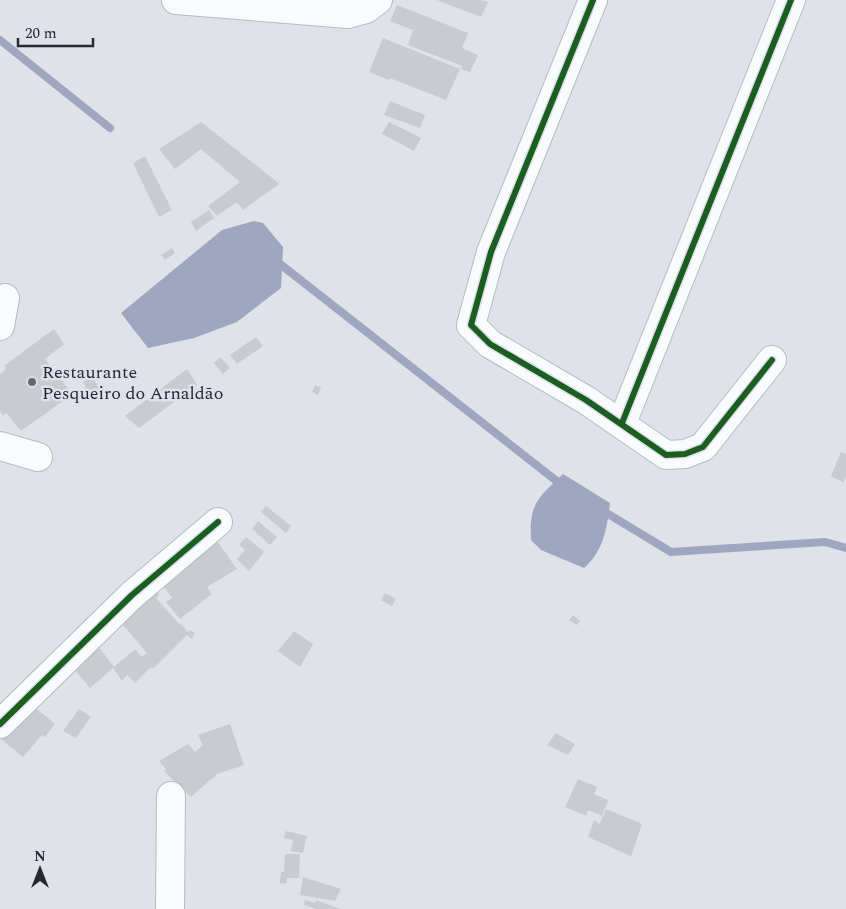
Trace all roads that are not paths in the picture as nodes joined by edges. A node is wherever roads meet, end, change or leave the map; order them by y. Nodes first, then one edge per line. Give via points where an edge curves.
1 (176, 0) edge
2 (593, 0) edge
3 (791, 0) edge
4 (372, 4) edge
5 (5, 298) dead end
6 (0, 326) edge
7 (772, 360) dead end
8 (622, 422) junction
9 (0, 446) edge
10 (38, 457) dead end
11 (218, 522) dead end
12 (0, 724) edge
13 (170, 796) dead end
14 (170, 909) edge

1 - 4 street via 348,14
2 - 8 street via 491,252 471,325 490,344
3 - 8 street
5 - 6 street
7 - 8 street via 703,447 685,454 666,455
9 - 10 street
11 - 12 street via 132,595
13 - 14 street

